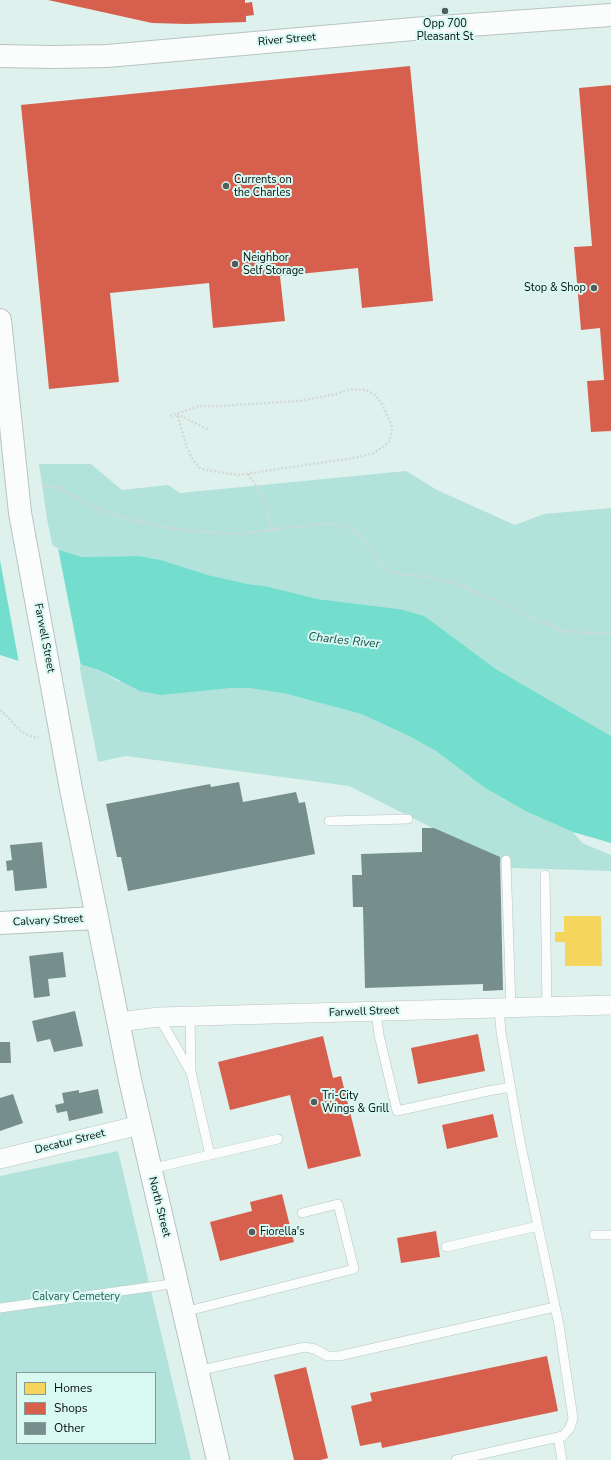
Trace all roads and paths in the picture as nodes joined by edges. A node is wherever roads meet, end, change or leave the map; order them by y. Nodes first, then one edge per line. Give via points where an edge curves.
1 (611, 15) edge
2 (0, 56) edge
3 (0, 320) edge
4 (177, 414) junction
5 (170, 416) dead end
6 (209, 430) dead end
7 (248, 474) junction
8 (42, 486) dead end
9 (272, 530) junction
10 (611, 633) edge
11 (0, 710) edge
12 (40, 738) dead end
13 (408, 819) dead end
14 (329, 821) dead end
15 (506, 860) dead end
16 (544, 875) dead end
17 (96, 918) junction
18 (0, 923) edge
19 (104, 954) joint
20 (611, 1005) edge
21 (548, 1007) junction
22 (505, 1008) junction
23 (376, 1012) junction
24 (190, 1016) junction
25 (159, 1017) junction
26 (118, 1022) junction
27 (191, 1072) junction
28 (511, 1087) junction
29 (140, 1125) junction
30 (278, 1139) dead end
31 (210, 1154) junction
32 (0, 1159) edge
33 (150, 1169) junction
34 (302, 1213) dead end
35 (538, 1226) junction
36 (594, 1235) dead end
37 (611, 1235) edge
38 (446, 1247) dead end
39 (178, 1283) junction
40 (555, 1307) junction
41 (0, 1308) edge
42 (184, 1312) junction
43 (197, 1371) junction
44 (558, 1437) junction
45 (218, 1460) edge
46 (456, 1460) edge
47 (562, 1460) edge

1 - 2 main road, River Street via 413,29 107,56
3 - 17 main road, Farwell Street via 20,512
4 - 5 path
4 - 6 path
4 - 7 path via 187,448 200,468 238,475
4 - 7 path via 199,406 299,401 351,390 366,390 375,395 382,404 391,424 389,442 374,453
7 - 9 path via 261,493
8 - 9 path via 58,487 88,505 159,526 236,534
9 - 10 path via 320,524 351,529 363,539 389,571 456,583 564,631
11 - 12 path via 19,730
13 - 14 lane
15 - 22 lane
16 - 21 lane
17 - 18 main road, Calvary Street
17 - 19 main road, Farwell Street
19 - 26 main road, North Street
20 - 21 street, Farwell Street
21 - 22 street, Farwell Street
22 - 23 street, Farwell Street
22 - 28 lane via 501,1032
23 - 24 street, Farwell Street
23 - 28 lane via 378,1035 397,1111
24 - 25 street, Farwell Street
24 - 27 lane
25 - 26 street, Farwell Street
25 - 27 lane
26 - 29 main road, North Street
27 - 31 lane
28 - 35 lane
29 - 32 street, Decatur Street
29 - 33 main road, North Street
30 - 31 lane
31 - 33 lane
33 - 39 main road, North Street
34 - 42 lane via 338,1204 354,1269
35 - 38 lane
35 - 40 lane
36 - 37 lane
39 - 41 lane
39 - 42 main road, North Street
40 - 43 lane via 339,1356 327,1356 315,1349 304,1347
40 - 44 lane via 573,1418 567,1433
42 - 43 main road, North Street
43 - 45 main road, North Street
44 - 46 lane
44 - 47 lane

